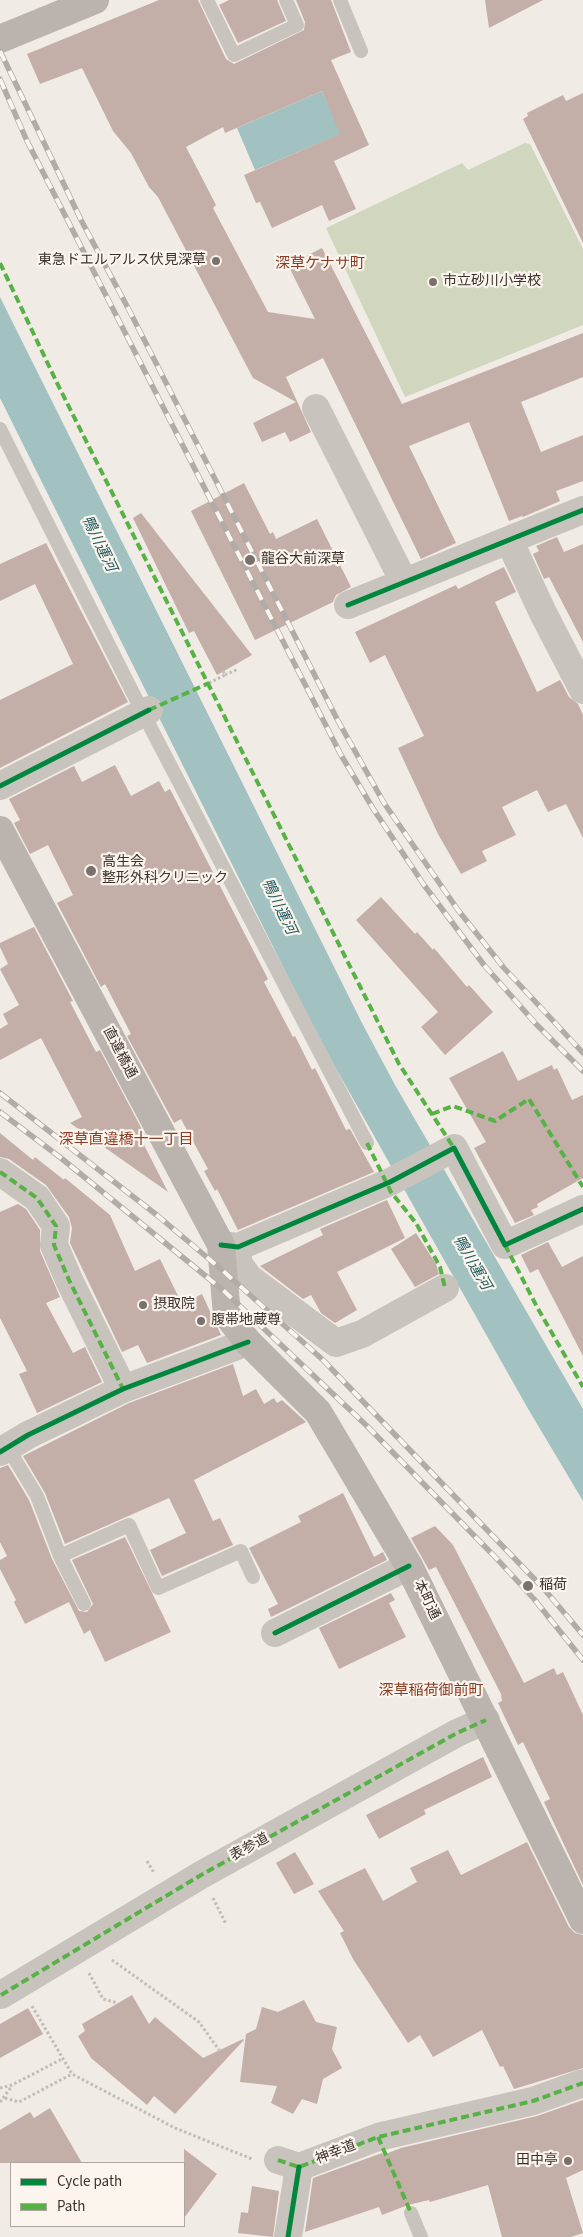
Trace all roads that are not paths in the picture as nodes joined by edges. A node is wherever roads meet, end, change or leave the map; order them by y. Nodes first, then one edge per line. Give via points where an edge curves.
1 (96, 0) edge
2 (207, 0) edge
3 (286, 0) edge
4 (340, 0) edge
5 (4, 37) edge
6 (361, 51) dead end
7 (316, 408) dead end
8 (0, 429) edge
9 (583, 510) edge
10 (509, 540) junction
11 (404, 582) junction
12 (348, 605) dead end
13 (583, 690) edge
14 (146, 711) junction
15 (0, 786) edge
16 (0, 830) edge
17 (367, 1143) dead end
18 (0, 1172) edge
19 (581, 1214) edge
20 (229, 1246) junction
21 (223, 1280) joint
22 (445, 1288) dead end
23 (248, 1342) junction
24 (123, 1388) junction
25 (4, 1450) edge
26 (60, 1556) junction
27 (409, 1566) junction
28 (253, 1577) dead end
29 (84, 1604) dead end
30 (275, 1633) dead end
31 (486, 1720) junction
32 (583, 1920) edge
33 (10, 1989) edge
34 (583, 2083) edge
35 (411, 2213) dead end
36 (288, 2237) edge
37 (421, 2237) edge

1 - 5 main road
2 - 3 lane via 234,55 297,25
4 - 6 lane
7 - 11 street
8 - 14 lane
9 - 10 street
10 - 11 street
10 - 13 street
11 - 12 street
14 - 15 street
14 - 17 lane
16 - 20 main road, 直違橋通
18 - 24 street via 37,1198 56,1226 54,1244
19 - 20 street via 505,1245 454,1148 390,1181
20 - 21 main road, 直違橋通
20 - 22 street via 249,1278 336,1343 362,1334
21 - 23 main road, 本町通 via 227,1315
23 - 24 street
23 - 27 main road, 本町通 via 318,1412
24 - 25 street
25 - 26 lane via 37,1496
26 - 28 lane via 129,1525 158,1588 241,1552
26 - 29 lane
27 - 30 street
27 - 31 main road, 本町通
31 - 32 main road, 本町通
31 - 33 street, 表参道 via 456,1733 226,1861
34 - 36 street, 神幸道 via 533,2101 378,2137 288,2164
35 - 37 lane

